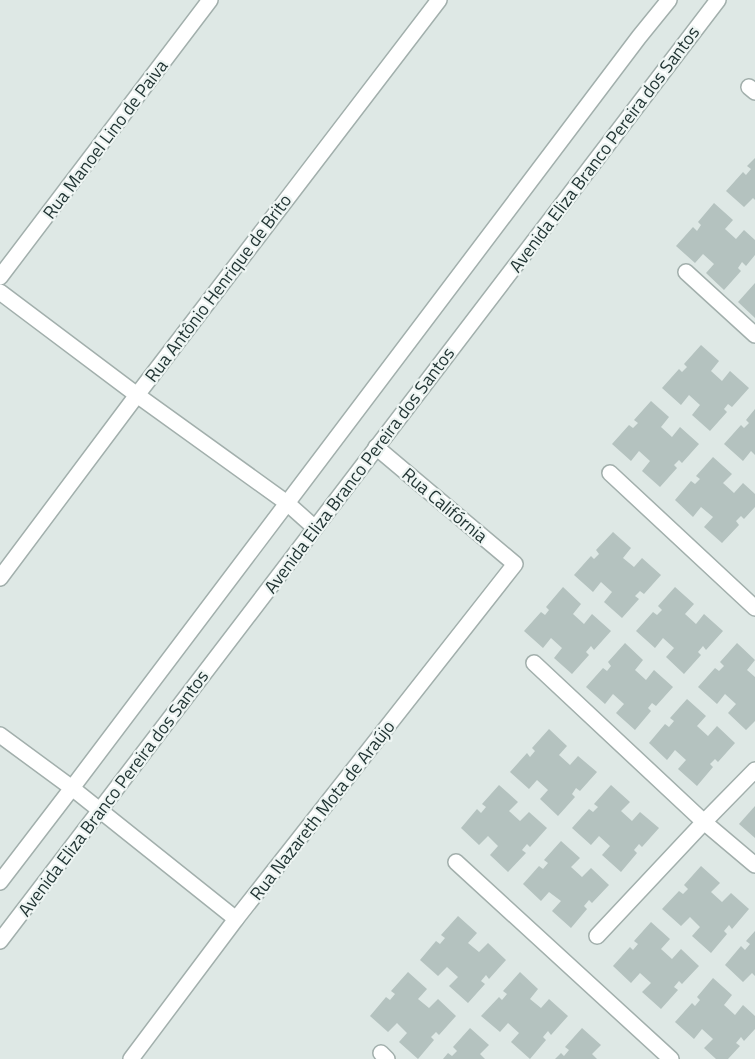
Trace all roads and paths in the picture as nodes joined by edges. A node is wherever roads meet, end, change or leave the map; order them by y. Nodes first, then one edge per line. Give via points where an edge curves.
1 (210, 0) edge
2 (439, 0) edge
3 (668, 0) edge
4 (718, 0) edge
5 (686, 272) dead end
6 (0, 277) edge
7 (0, 292) edge
8 (755, 334) edge
9 (137, 394) junction
10 (376, 447) junction
11 (610, 473) dead end
12 (286, 503) junction
13 (315, 528) junction
14 (515, 564) joint
15 (0, 578) edge
16 (755, 608) edge
17 (534, 663) dead end
18 (0, 735) edge
19 (755, 770) edge
20 (72, 788) junction
21 (100, 811) junction
22 (704, 822) junction
23 (456, 862) dead end
24 (755, 865) edge
25 (0, 882) edge
26 (236, 919) junction
27 (597, 936) dead end
28 (0, 941) edge
29 (131, 1059) edge
30 (671, 1059) edge

1 - 6 street, Rua Manoel Lino de Paiva
2 - 9 street, Rua Antônio Henrique de Brito
3 - 12 street, Avenida Eliza Branco Pereira dos Santos
4 - 10 street, Avenida Eliza Branco Pereira dos Santos
5 - 8 street
7 - 9 street
9 - 12 street
9 - 15 street, Rua Antônio Henrique de Brito
10 - 13 street, Avenida Eliza Branco Pereira dos Santos
10 - 14 street, Rua Califórnia
11 - 16 street
12 - 13 street
12 - 20 street, Avenida Eliza Branco Pereira dos Santos
13 - 21 street, Avenida Eliza Branco Pereira dos Santos
14 - 26 street, Rua Nazareth Mota de Araújo
17 - 22 street
18 - 20 street
19 - 22 street
20 - 21 street
20 - 25 street, Avenida Eliza Branco Pereira dos Santos
21 - 26 street
21 - 28 street, Avenida Eliza Branco Pereira dos Santos
22 - 24 street
22 - 27 street
23 - 30 street
26 - 29 street, Rua Nazareth Mota de Araújo

